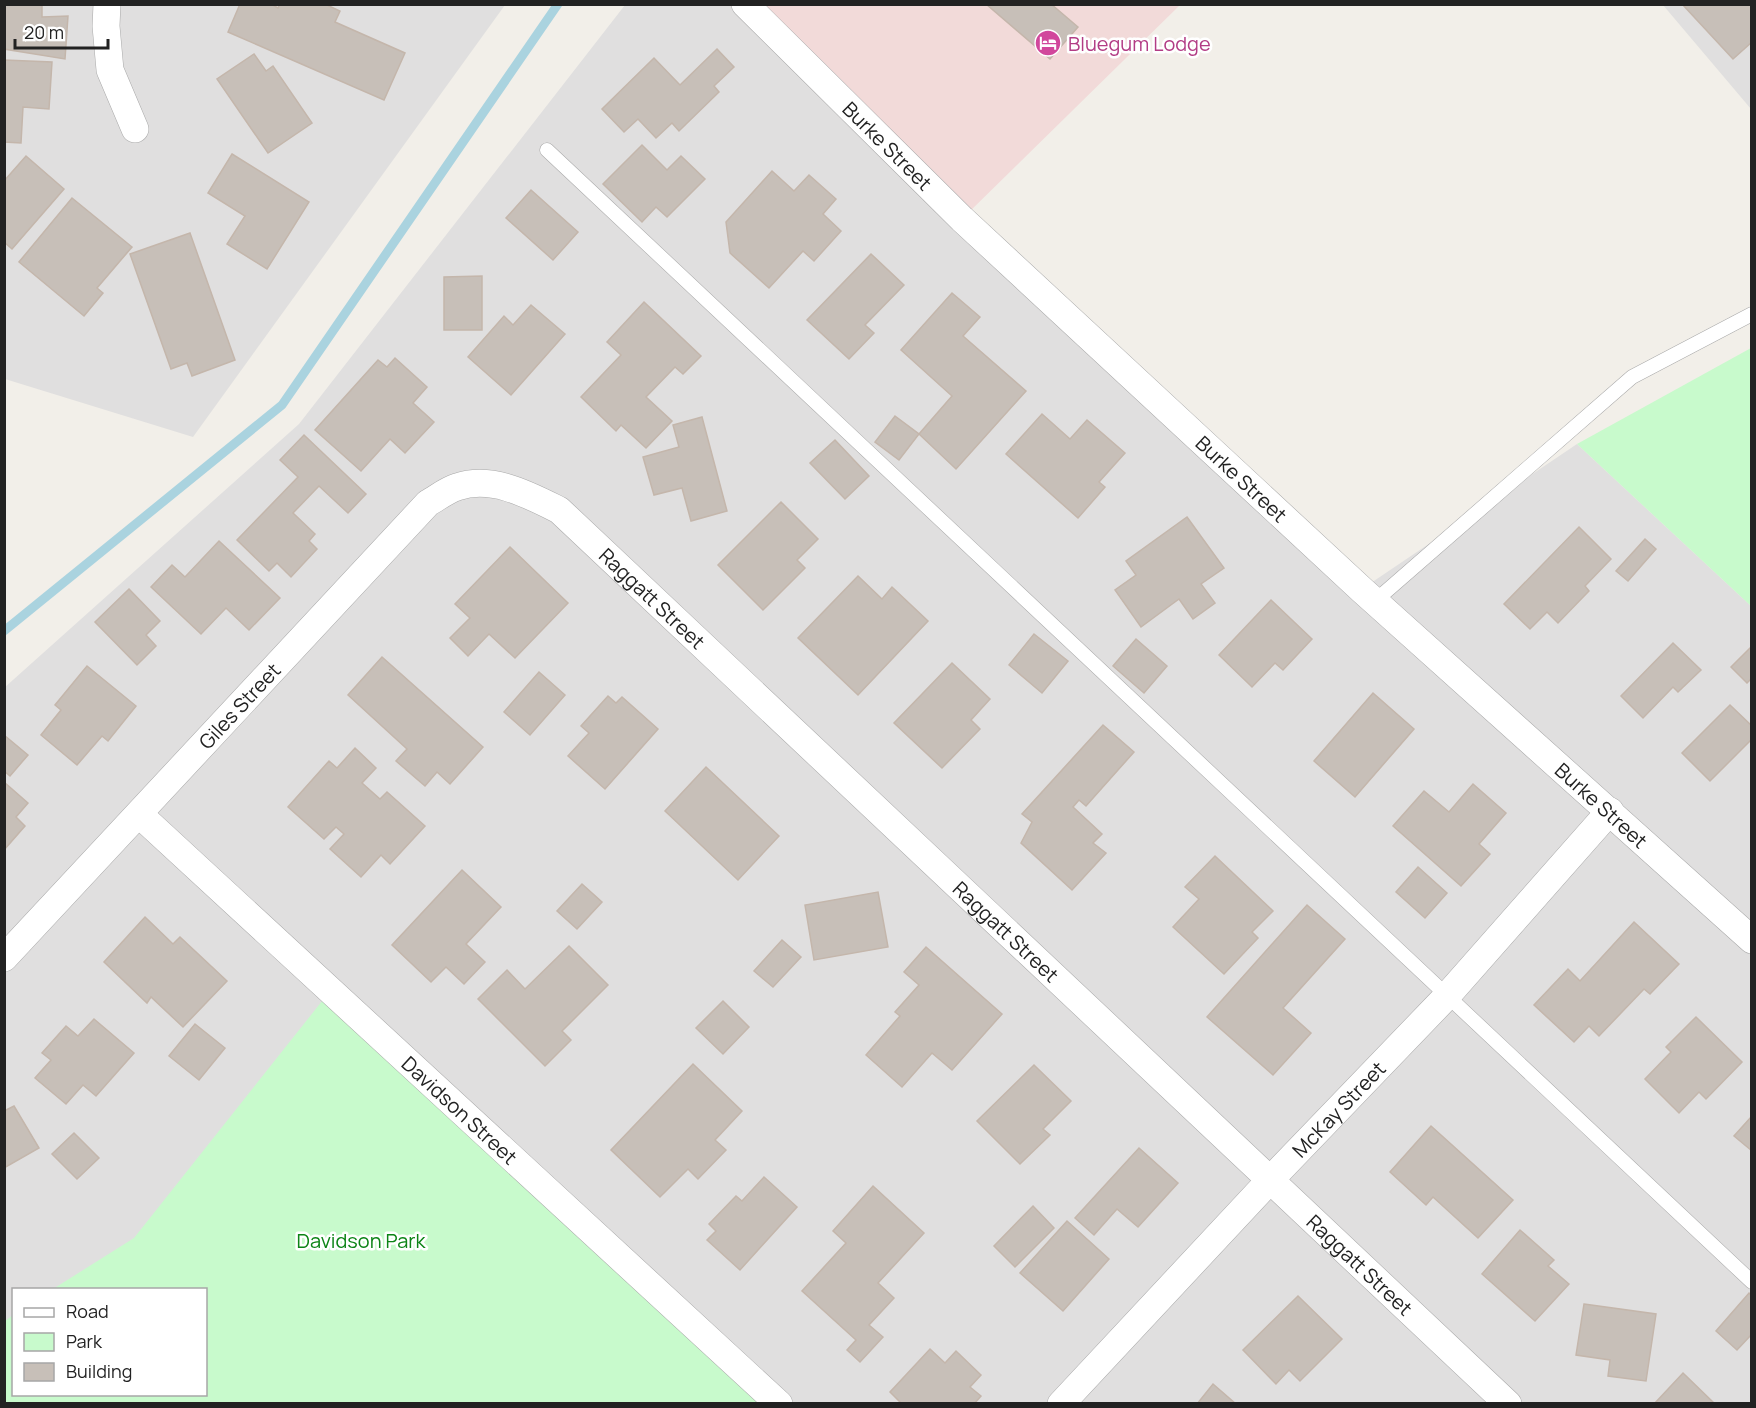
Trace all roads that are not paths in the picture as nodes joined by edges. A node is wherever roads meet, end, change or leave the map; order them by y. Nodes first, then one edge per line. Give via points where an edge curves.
1 (108, 4) edge
2 (745, 4) edge
3 (135, 129) dead end
4 (547, 150) dead end
5 (1752, 314) edge
6 (491, 483) joint
7 (1375, 601) junction
8 (1610, 811) junction
9 (140, 815) junction
10 (1752, 940) edge
11 (4, 958) edge
12 (1446, 997) junction
13 (1270, 1179) junction
14 (1752, 1282) edge
15 (779, 1404) edge
16 (1061, 1404) edge
17 (1508, 1404) edge

1 - 3 street via 110,70
2 - 7 street, Burke Street via 962,219
4 - 12 lane
5 - 7 lane via 1632,377
6 - 9 street, Giles Street via 458,487 429,503
6 - 13 street, Raggatt Street via 522,492 559,510
7 - 8 street, Burke Street
8 - 10 street, Burke Street
8 - 12 street, McKay Street
9 - 11 street, Giles Street
9 - 15 street, Davidson Street
12 - 13 street, McKay Street
12 - 14 lane
13 - 16 street, McKay Street
13 - 17 street, Raggatt Street

